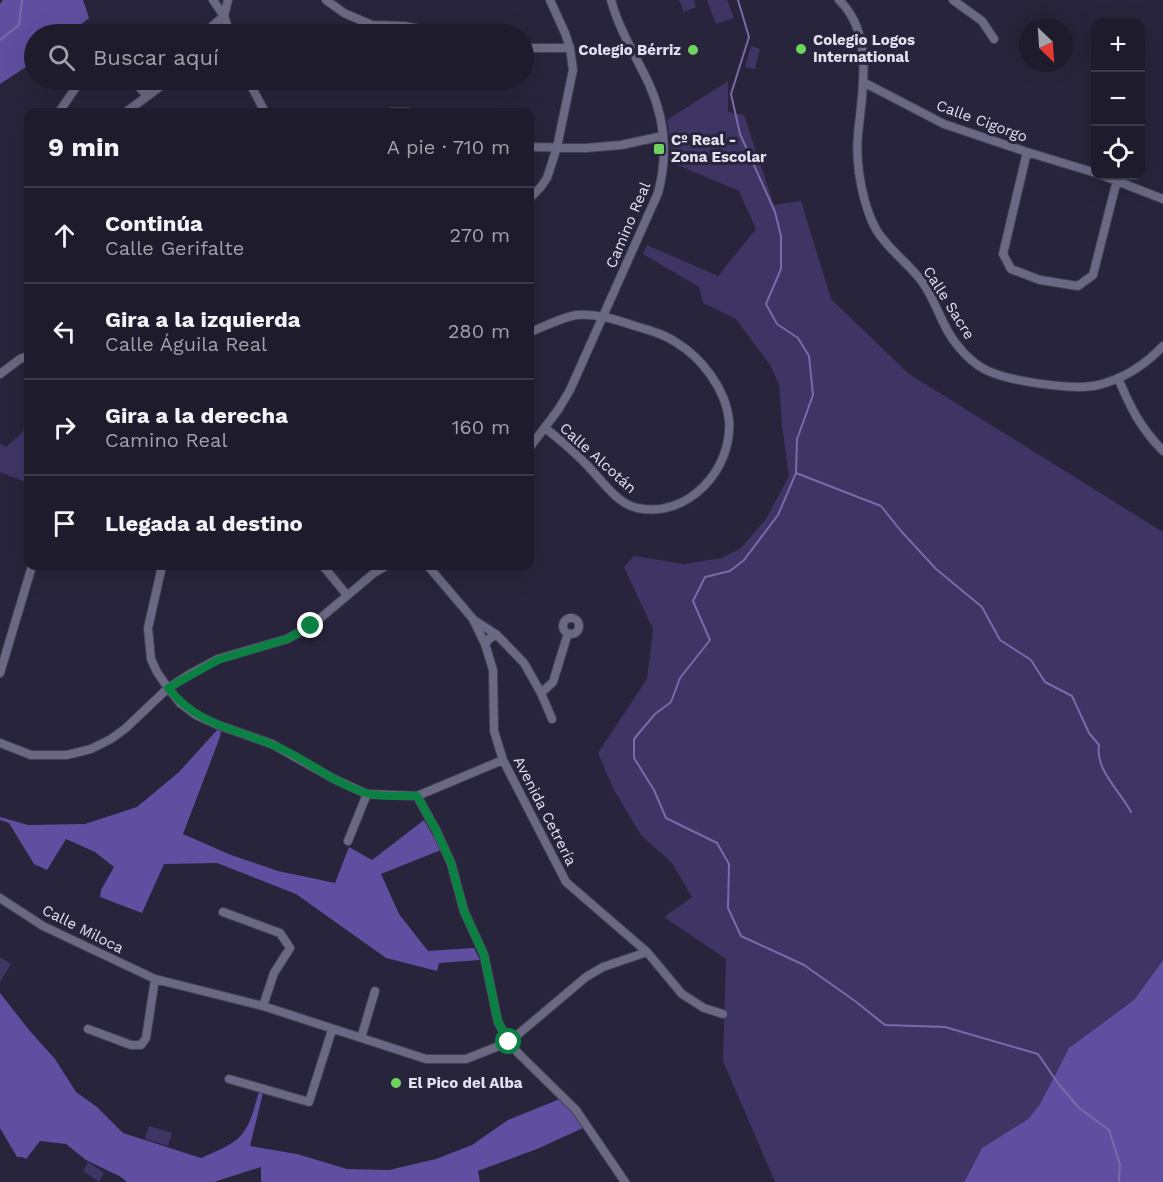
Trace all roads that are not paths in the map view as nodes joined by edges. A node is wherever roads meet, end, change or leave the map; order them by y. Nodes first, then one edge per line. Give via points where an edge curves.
1 (213, 0) edge
2 (228, 0) edge
3 (326, 0) edge
4 (550, 0) edge
5 (611, 0) edge
6 (839, 0) edge
7 (953, 0) edge
8 (224, 16) junction
9 (215, 24) edge
10 (227, 24) edge
11 (368, 24) edge
12 (994, 39) dead end
13 (534, 48) edge
14 (570, 48) junction
15 (863, 82) junction
16 (74, 90) edge
17 (142, 90) edge
18 (155, 90) edge
19 (253, 90) edge
20 (147, 96) junction
21 (62, 108) edge
22 (131, 108) edge
23 (263, 108) edge
24 (663, 136) junction
25 (534, 147) edge
26 (556, 147) junction
27 (1027, 152) junction
28 (1091, 172) edge
29 (1117, 180) joint
30 (534, 194) edge
31 (1163, 199) edge
32 (604, 316) junction
33 (534, 331) edge
34 (1163, 346) edge
35 (24, 358) edge
36 (0, 374) edge
37 (1118, 378) junction
38 (545, 428) junction
39 (534, 442) edge
40 (1163, 451) edge
41 (31, 570) edge
42 (161, 570) edge
43 (326, 570) edge
44 (381, 570) edge
45 (431, 570) edge
46 (347, 595) junction
47 (473, 619) junction
48 (568, 633) dead end
49 (497, 635) junction
50 (485, 644) junction
51 (0, 673) edge
52 (168, 688) junction
53 (541, 693) junction
54 (552, 719) dead end
55 (0, 743) edge
56 (503, 760) junction
57 (367, 794) junction
58 (417, 796) junction
59 (348, 841) dead end
60 (0, 898) edge
61 (223, 912) dead end
62 (646, 952) junction
63 (155, 979) junction
64 (375, 991) dead end
65 (263, 1006) junction
66 (723, 1014) dead end
67 (88, 1029) dead end
68 (332, 1030) junction
69 (361, 1038) junction
70 (509, 1042) junction
71 (229, 1079) dead end
72 (625, 1182) edge

1 - 8 street
2 - 8 street
3 - 11 street
4 - 14 street
5 - 24 street, Camino Real via 620,28 652,91
6 - 15 street, Calle Sacre via 855,23 864,67
7 - 12 street via 982,21
8 - 9 street
8 - 10 street
13 - 14 street
14 - 26 street via 573,70
15 - 27 street, Calle Cigorgo via 944,124
15 - 37 street, Calle Sacre via 859,174 871,219 882,238 922,281 957,346 985,369 1011,378 1076,388
16 - 21 street
17 - 20 street
18 - 20 street
19 - 23 street
20 - 22 street
24 - 26 street via 621,145
24 - 32 street, Camino Real via 664,164 658,193
25 - 26 street
26 - 30 street via 547,178
27 - 28 street, Calle Cigorgo
27 - 29 street via 1003,254 1011,269 1040,280 1078,286 1093,275
29 - 31 street
32 - 33 street, Calle Alcotán via 577,315
32 - 38 street, Camino Real via 570,390
32 - 38 street, Calle Alcotán via 677,343 711,376 729,421 722,462 693,498 656,510 636,508 621,500
34 - 37 street, Calle Sacre via 1152,358
35 - 36 street
37 - 40 street via 1144,431
38 - 39 street, Camino Real
41 - 51 street
42 - 52 street via 148,643 151,659
43 - 46 street
44 - 46 street
45 - 47 street, Avenida Cetrería
46 - 52 street via 311,626 287,639 218,660
47 - 49 street
47 - 50 street, Avenida Cetrería
48 - 53 street via 553,682
49 - 50 street
49 - 53 street via 524,663
50 - 56 street, Avenida Cetrería via 493,670 494,731
52 - 55 street via 126,728 91,749 67,755 31,755
52 - 57 street via 196,715 272,744
53 - 54 street
56 - 58 street
56 - 62 street, Avenida Cetrería via 566,882
57 - 58 street
57 - 59 street
58 - 70 street via 451,863 464,911 484,955 498,1022
60 - 63 street, Calle Miloca via 43,926
61 - 65 street via 280,933 290,948 274,973
62 - 66 street, Avenida Cetrería via 682,994
62 - 70 street, Calle Miloca via 586,977
63 - 65 street, Calle Miloca
63 - 67 street via 146,1038 141,1045 131,1046
64 - 69 street
65 - 68 street, Calle Miloca
68 - 69 street, Calle Miloca
68 - 71 street via 309,1102
69 - 70 street, Calle Miloca via 426,1059 466,1059
70 - 72 street via 576,1110

